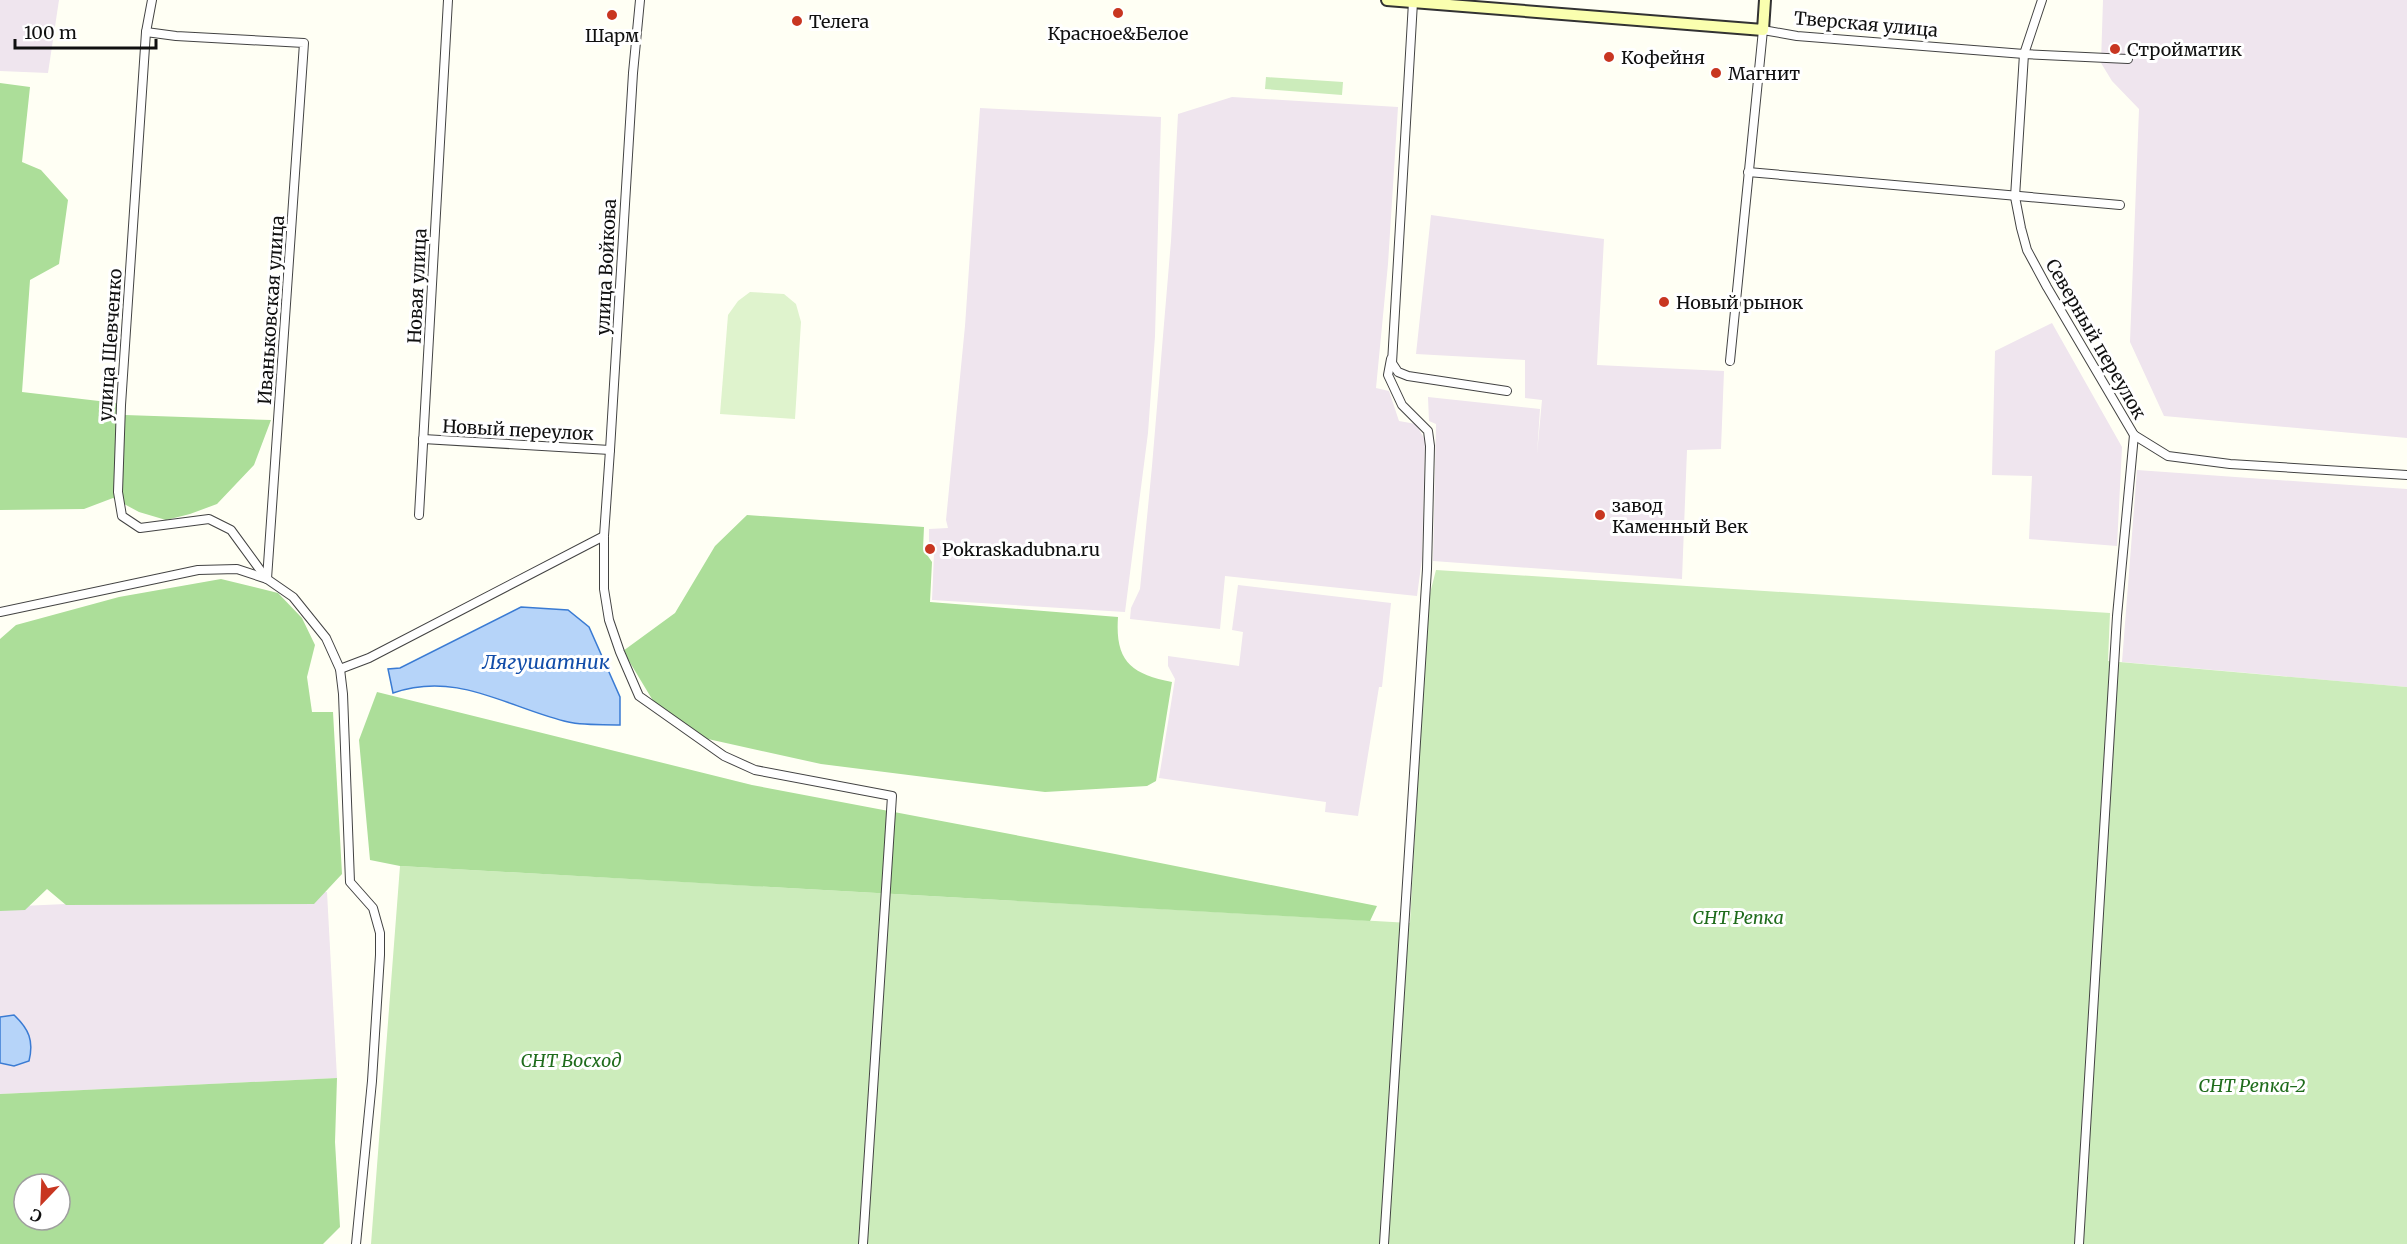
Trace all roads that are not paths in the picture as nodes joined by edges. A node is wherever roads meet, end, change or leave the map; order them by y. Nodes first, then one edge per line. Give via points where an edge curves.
1 (152, 0) edge
2 (448, 0) edge
3 (639, 0) edge
4 (1387, 0) edge
5 (1765, 0) edge
6 (2042, 0) edge
7 (1413, 2) junction
8 (1763, 30) junction
9 (146, 32) junction
10 (2025, 54) junction
11 (2128, 59) dead end
12 (1748, 172) junction
13 (2016, 197) junction
14 (2120, 206) dead end
15 (1391, 358) junction
16 (1730, 361) dead end
17 (1507, 392) dead end
18 (2134, 435) junction
19 (423, 439) junction
20 (610, 450) junction
21 (2407, 475) edge
22 (419, 515) dead end
23 (604, 536) junction
24 (267, 579) junction
25 (0, 612) edge
26 (340, 669) junction
27 (356, 1244) edge
28 (863, 1244) edge
29 (1384, 1244) edge
30 (2079, 1244) edge

1 - 9 street, улица Шевченко
2 - 19 street, Новая улица
3 - 20 street, улица Войкова
4 - 7 main road, Тверская улица
5 - 8 main road
6 - 10 street, Северный переулок
7 - 8 main road, Тверская улица
7 - 15 street
8 - 10 street, Тверская улица
8 - 12 street
9 - 24 street, улица Шевченко via 121,405 118,492 122,516 140,528 209,519 231,530
9 - 24 street, Иваньковская улица via 304,43
10 - 11 street, Тверская улица
10 - 13 street, Северный переулок
12 - 13 street
12 - 16 street
13 - 14 street
13 - 18 street, Северный переулок via 2027,249
15 - 17 street via 1394,368 1408,376
15 - 29 street via 1388,375 1402,405 1428,431 1430,446 1427,569
18 - 21 street, Северный переулок via 2168,456 2230,464
18 - 30 street via 2117,616
19 - 20 street, Новый переулок
19 - 22 street, Новая улица
20 - 23 street, улица Войкова
23 - 26 street via 369,658
23 - 28 street, улица Войкова via 604,589 609,620 639,696 724,756 755,770 892,796
24 - 25 street via 237,569 198,570
24 - 26 street via 293,597 326,638
26 - 27 street via 350,882 373,908 380,933 373,1069

